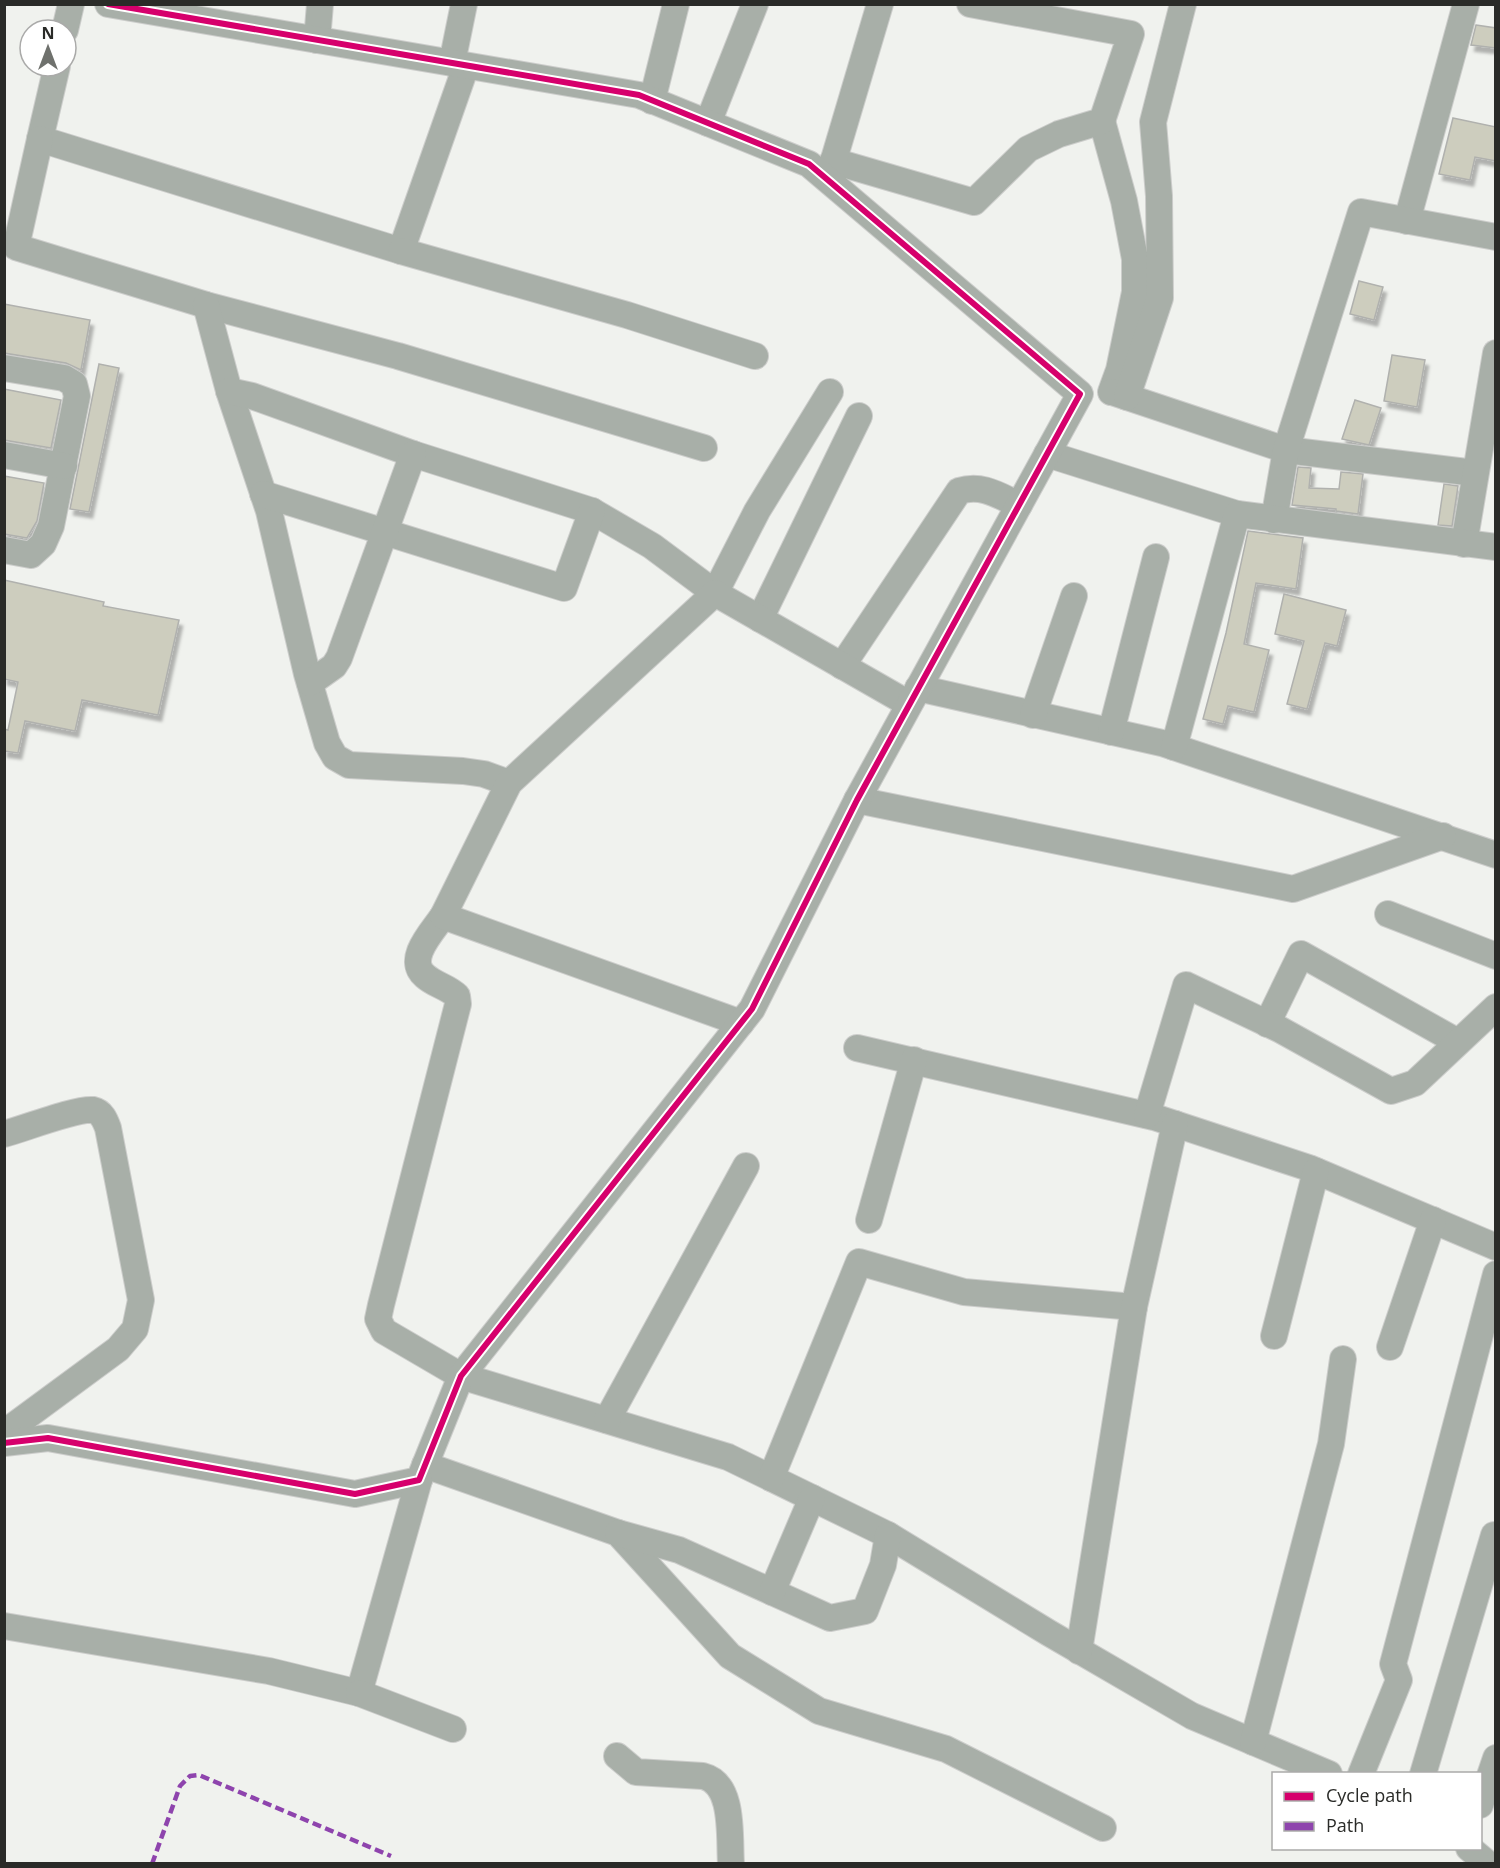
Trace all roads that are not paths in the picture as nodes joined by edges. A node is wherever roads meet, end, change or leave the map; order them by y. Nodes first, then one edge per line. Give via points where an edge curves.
1 (108, 4) edge
2 (320, 4) edge
3 (464, 4) edge
4 (676, 4) edge
5 (755, 4) edge
6 (880, 4) edge
7 (970, 4) edge
8 (1183, 4) edge
9 (1467, 4) edge
10 (317, 40) junction
11 (459, 65) junction
12 (54, 78) edge
13 (652, 101) junction
14 (1102, 122) junction
15 (708, 123) junction
16 (40, 139) junction
17 (830, 170) junction
18 (1407, 220) junction
19 (1496, 237) edge
20 (10, 246) edge
21 (400, 251) junction
22 (206, 304) junction
23 (1496, 353) edge
24 (755, 356) dead end
25 (4, 368) edge
26 (229, 391) junction
27 (830, 392) dead end
28 (1080, 394) junction
29 (1119, 394) junction
30 (859, 416) dead end
31 (704, 448) dead end
32 (1286, 450) junction
33 (413, 454) junction
34 (1047, 454) junction
35 (4, 455) edge
36 (64, 466) junction
37 (1475, 473) junction
38 (263, 494) junction
39 (1019, 505) junction
40 (592, 511) junction
41 (1238, 514) junction
42 (1274, 520) junction
43 (385, 530) junction
44 (1464, 544) junction
45 (1496, 547) edge
46 (4, 550) edge
47 (31, 555) junction
48 (1156, 557) dead end
49 (4, 559) edge
50 (715, 593) junction
51 (1074, 596) dead end
52 (759, 619) junction
53 (842, 666) junction
54 (310, 684) junction
55 (914, 696) junction
56 (1033, 715) junction
57 (1111, 732) junction
58 (1174, 747) junction
59 (509, 783) junction
60 (857, 800) junction
61 (1443, 836) junction
62 (1496, 855) edge
63 (1388, 914) dead end
64 (443, 916) junction
65 (1496, 956) edge
66 (1496, 1007) edge
67 (741, 1023) junction
68 (1268, 1024) junction
69 (1458, 1042) junction
70 (857, 1048) dead end
71 (914, 1060) junction
72 (1147, 1115) junction
73 (1175, 1124) junction
74 (4, 1134) edge
75 (746, 1166) dead end
76 (1316, 1171) junction
77 (869, 1220) dead end
78 (1432, 1220) junction
79 (1496, 1247) edge
80 (1496, 1274) edge
81 (1134, 1307) junction
82 (1274, 1336) dead end
83 (1390, 1347) dead end
84 (1343, 1359) dead end
85 (461, 1376) junction
86 (607, 1420) junction
87 (4, 1433) edge
88 (4, 1443) edge
89 (422, 1472) junction
90 (771, 1478) junction
91 (812, 1498) junction
92 (618, 1533) junction
93 (1495, 1534) edge
94 (888, 1535) junction
95 (772, 1592) junction
96 (4, 1626) edge
97 (1079, 1651) junction
98 (359, 1693) junction
99 (453, 1729) dead end
100 (1253, 1742) junction
101 (617, 1756) dead end
102 (1496, 1758) edge
103 (1327, 1772) edge
104 (1361, 1772) edge
105 (1424, 1772) edge
106 (1482, 1799) edge
107 (1103, 1828) dead end
108 (1472, 1850) edge
109 (731, 1863) edge
110 (1488, 1863) edge

1 - 10 street
2 - 10 street
3 - 11 street
4 - 13 street
5 - 15 street
6 - 17 street
7 - 14 street via 1131,33
8 - 29 street via 1153,122 1159,196 1160,298
9 - 18 street
10 - 11 street
11 - 13 street
11 - 21 street
12 - 16 street
13 - 15 street
14 - 17 street via 1059,134 1028,149 974,202
14 - 29 street via 1135,259 1135,292
15 - 17 street
16 - 20 street
16 - 21 street
17 - 28 street
18 - 19 street
18 - 32 street via 1361,212
20 - 22 street
21 - 24 street via 627,315
22 - 26 street
22 - 31 street via 398,356
23 - 37 street
25 - 36 street via 64,378 74,384 77,396
26 - 33 street
26 - 38 street
27 - 50 street via 757,511
28 - 29 street
28 - 34 street
29 - 32 street
30 - 52 street
32 - 37 street
32 - 42 street
33 - 40 street
33 - 43 street
34 - 39 street
34 - 41 street
35 - 36 street
36 - 47 street via 51,526 44,544
37 - 44 street
38 - 43 street
38 - 54 street
39 - 53 street via 986,488 959,491
39 - 55 street
40 - 43 street via 564,588
40 - 50 street via 652,546
41 - 42 street
41 - 58 street
42 - 44 street
43 - 54 street via 339,657 334,666
44 - 45 street
46 - 47 street
47 - 49 street
48 - 57 street
50 - 52 street
50 - 59 street
51 - 56 street
52 - 53 street
53 - 55 street
54 - 59 street via 327,743 335,757 349,765 463,771
55 - 56 street
55 - 60 street
56 - 57 street
57 - 58 street
58 - 61 street
59 - 64 street
60 - 61 street via 1293,889
60 - 67 street via 752,1009
61 - 62 street
63 - 65 street
64 - 67 street
64 - 85 street via 418,954 417,965 424,976 457,996 458,1004 378,1319 384,1332
66 - 69 street
67 - 85 street
68 - 69 street via 1391,1091 1415,1083
68 - 69 street via 1301,954
68 - 72 street via 1186,985
70 - 71 street
71 - 72 street
71 - 77 street
72 - 73 street
73 - 76 street
73 - 81 street
74 - 87 street via 80,1112 94,1110 103,1116 141,1300 135,1329 118,1349
75 - 86 street
76 - 78 street
76 - 82 street
78 - 79 street
78 - 83 street
80 - 104 street via 1393,1664 1399,1680
81 - 90 street via 964,1292 859,1262
81 - 97 street
84 - 100 street via 1331,1444
85 - 86 street
85 - 89 street
86 - 90 street via 728,1456
88 - 89 street via 48,1438 355,1494
89 - 92 street
89 - 98 street
90 - 91 street
91 - 94 street
91 - 95 street
92 - 95 street via 679,1550
92 - 107 street via 730,1656 819,1711 946,1749
93 - 105 street
94 - 95 street via 883,1565 865,1611 830,1618
94 - 97 street
96 - 98 street via 269,1671
97 - 100 street via 1192,1716
98 - 99 street
100 - 103 street
101 - 109 street via 636,1772 703,1776 719,1785 727,1809
102 - 106 street
108 - 110 street

